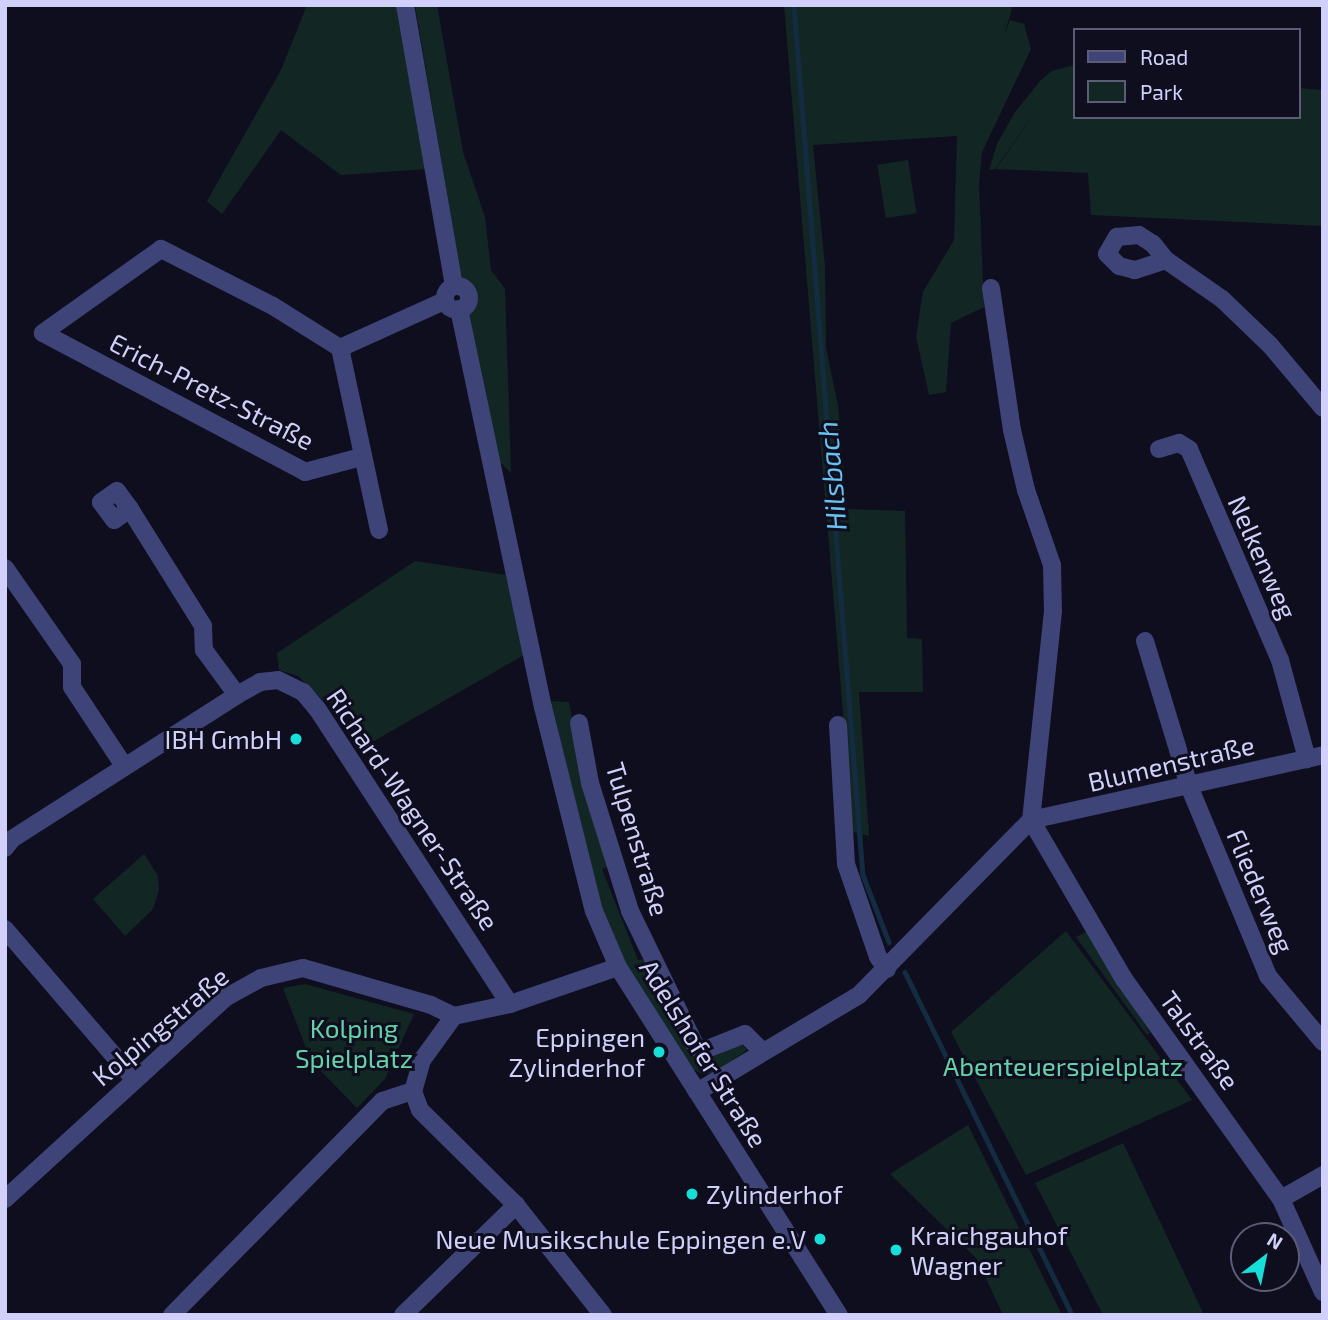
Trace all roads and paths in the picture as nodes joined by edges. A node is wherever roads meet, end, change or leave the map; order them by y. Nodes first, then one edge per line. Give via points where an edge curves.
1 (405, 5) edge
2 (1166, 260) dead end
3 (991, 288) dead end
4 (452, 299) junction
5 (340, 348) junction
6 (1323, 408) edge
7 (1159, 449) dead end
8 (361, 457) junction
9 (130, 509) dead end
10 (379, 530) dead end
11 (5, 568) edge
12 (1145, 641) dead end
13 (237, 695) junction
14 (579, 723) dead end
15 (838, 725) dead end
16 (1315, 757) edge
17 (124, 766) junction
18 (1189, 786) junction
19 (1031, 820) junction
20 (7, 839) edge
21 (5, 929) edge
22 (618, 967) junction
23 (887, 969) junction
24 (510, 1004) junction
25 (454, 1016) junction
26 (1323, 1042) edge
27 (763, 1052) junction
28 (135, 1080) junction
29 (413, 1091) junction
30 (697, 1092) junction
31 (1323, 1175) edge
32 (5, 1199) edge
33 (1281, 1199) junction
34 (516, 1205) junction
35 (1323, 1292) edge
36 (172, 1315) edge
37 (403, 1315) edge
38 (603, 1315) edge
39 (839, 1315) edge

1 - 4 street, Adelshofer Straße
2 - 6 street via 1222,299 1270,345
3 - 19 street via 1012,430 1026,490 1052,565 1053,611
4 - 5 street
4 - 22 street, Adelshofer Straße via 574,841 594,911
5 - 8 street, Erich-Pretz-Straße
5 - 8 street, Erich-Pretz-Straße via 273,306 161,249 43,333 305,472
7 - 16 street, Nelkenweg via 1179,443 1189,449 1280,660
8 - 10 street, Erich-Pretz-Straße
9 - 13 street via 203,626 204,650
11 - 17 street via 72,664 72,687
12 - 18 street, Fliederweg
13 - 17 street, Richard-Wagner-Straße
13 - 24 street, Richard-Wagner-Straße via 260,682 278,680 303,692
14 - 27 street, Tulpenstraße via 590,783 630,911 690,1035 702,1051 746,1034
15 - 23 street via 846,864 878,957
16 - 18 street, Blumenstraße
17 - 20 street, Richard-Wagner-Straße
18 - 19 street, Blumenstraße
18 - 26 street, Fliederweg via 1268,976
19 - 23 street via 1012,834
19 - 33 street, Talstraße via 1124,979
21 - 28 street
22 - 24 street
22 - 30 street, Adelshofer Straße
23 - 27 street via 859,995
24 - 25 street
25 - 28 street, Kolpingstraße via 324,973 286,970 225,998
25 - 29 street via 422,1060
27 - 30 street
28 - 32 street, Kolpingstraße
29 - 34 street via 420,1110 441,1135
29 - 36 street via 382,1101
30 - 39 street, Adelshofer Straße
31 - 33 street
33 - 35 street, Talstraße
34 - 37 street
34 - 38 street

